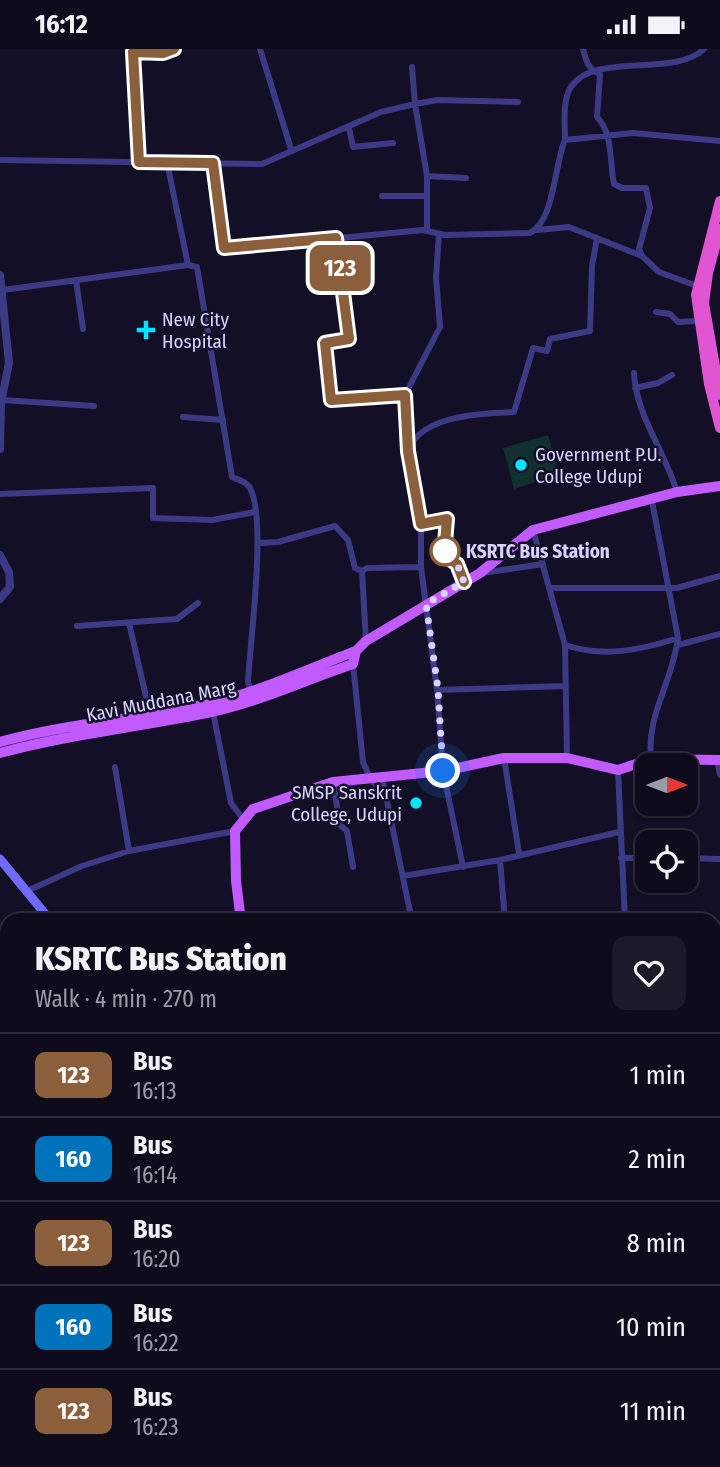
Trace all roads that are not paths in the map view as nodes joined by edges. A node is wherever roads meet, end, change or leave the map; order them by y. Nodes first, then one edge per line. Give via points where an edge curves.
1 (174, 49) edge
2 (260, 49) edge
3 (583, 49) edge
4 (704, 49) edge
5 (133, 51) edge
6 (412, 67) dead end
7 (593, 72) junction
8 (519, 102) dead end
9 (415, 103) junction
10 (349, 128) junction
11 (607, 135) junction
12 (565, 141) junction
13 (720, 141) edge
14 (393, 143) dead end
15 (291, 149) junction
16 (0, 160) edge
17 (139, 162) junction
18 (167, 162) junction
19 (213, 163) junction
20 (427, 176) junction
21 (466, 178) dead end
22 (382, 196) dead end
23 (427, 196) junction
24 (720, 201) edge
25 (720, 229) edge
26 (427, 230) junction
27 (537, 230) junction
28 (439, 234) junction
29 (336, 238) junction
30 (597, 238) junction
31 (642, 256) junction
32 (188, 265) junction
33 (0, 275) edge
34 (76, 280) junction
35 (697, 286) junction
36 (3, 290) junction
37 (656, 312) dead end
38 (698, 321) junction
39 (83, 329) dead end
40 (634, 373) dead end
41 (671, 375) dead end
42 (635, 388) junction
43 (405, 395) junction
44 (720, 395) edge
45 (2, 400) junction
46 (94, 406) dead end
47 (183, 417) dead end
48 (223, 420) junction
49 (720, 428) edge
50 (0, 448) edge
51 (408, 451) junction
52 (720, 486) edge
53 (677, 492) junction
54 (0, 493) edge
55 (652, 501) junction
56 (255, 512) junction
57 (421, 524) junction
58 (533, 530) junction
59 (259, 543) junction
60 (0, 555) edge
61 (543, 565) junction
62 (421, 567) junction
63 (362, 571) junction
64 (480, 573) junction
65 (720, 576) edge
66 (464, 582) junction
67 (669, 586) junction
68 (551, 588) junction
69 (0, 599) edge
70 (198, 603) dead end
71 (426, 604) junction
72 (129, 623) junction
73 (77, 627) dead end
74 (720, 634) edge
75 (366, 641) junction
76 (678, 642) junction
77 (565, 645) junction
78 (356, 651) junction
79 (353, 664) junction
80 (565, 686) junction
81 (438, 689) junction
82 (251, 691) junction
83 (213, 712) junction
84 (150, 714) junction
85 (0, 742) edge
86 (0, 753) edge
87 (650, 753) edge
88 (504, 758) junction
89 (566, 758) junction
90 (698, 760) edge
91 (719, 760) edge
92 (635, 764) edge
93 (115, 767) dead end
94 (618, 770) junction
95 (443, 771) junction
96 (720, 775) edge
97 (382, 777) junction
98 (370, 778) junction
99 (332, 782) junction
100 (386, 797) junction
101 (243, 819) junction
102 (234, 831) junction
103 (619, 832) junction
104 (129, 851) junction
105 (519, 853) junction
106 (621, 858) junction
107 (635, 858) edge
108 (0, 859) edge
109 (698, 859) edge
110 (720, 859) edge
111 (500, 860) junction
112 (353, 867) dead end
113 (463, 867) junction
114 (403, 876) junction
115 (27, 891) junction
116 (45, 913) edge
117 (240, 913) edge
118 (410, 913) edge
119 (504, 913) edge
120 (624, 913) edge

1 - 5 street
2 - 15 street
3 - 7 street
4 - 7 street via 688,58
5 - 17 street
6 - 9 street
7 - 11 street via 600,74 597,117
7 - 12 street via 569,88
8 - 9 street
9 - 10 street via 381,112
9 - 20 street
10 - 14 street via 353,147
10 - 15 street
11 - 12 street
11 - 13 street
11 - 31 street via 614,184 646,188 650,208 639,249
12 - 27 street via 549,206
15 - 19 street via 262,164
16 - 17 street
17 - 18 street
18 - 19 street
18 - 32 street
19 - 29 street via 224,248
20 - 21 street
20 - 23 street
22 - 23 street
23 - 26 street
24 - 35 highway
25 - 44 highway via 704,303
26 - 28 street
26 - 29 street
27 - 28 street
27 - 30 street via 569,227
28 - 43 street via 440,327
29 - 43 street via 349,339 325,343 331,400
30 - 31 street
30 - 51 street via 590,331 550,339 547,351 533,348 514,412 437,424 413,440
31 - 35 street via 659,272
32 - 34 street
32 - 48 street via 197,267
33 - 36 street
34 - 36 street
34 - 39 street
35 - 38 highway
36 - 45 street via 9,363
37 - 38 street via 670,314 678,322
38 - 49 highway
40 - 42 street
41 - 42 street
42 - 53 street via 637,403
43 - 51 street
45 - 46 street
45 - 50 street
47 - 48 street
48 - 56 street via 232,477 252,490
51 - 57 street
52 - 53 main road
53 - 55 main road
54 - 56 street via 153,488 153,518 212,520
55 - 58 main road
55 - 67 street
56 - 59 street
57 - 62 street
57 - 66 street via 447,519 444,555 457,564
58 - 61 street
58 - 64 main road, Kavi Muddana Marg
59 - 63 street via 335,526 348,540 355,568
59 - 82 street
60 - 69 street via 9,572 10,587
61 - 64 street
61 - 68 street
62 - 63 street
62 - 71 street
63 - 75 street
64 - 66 main road, Kavi Muddana Marg
65 - 67 street via 677,588
66 - 71 main road, Kavi Muddana Marg
67 - 68 street
67 - 76 street
68 - 77 street
70 - 72 street via 177,619
71 - 75 main road, Kavi Muddana Marg
71 - 81 street
72 - 73 street
72 - 84 street
74 - 76 street
75 - 78 main road, Kavi Muddana Marg
76 - 77 street via 629,652
76 - 87 street via 654,712
77 - 80 street
78 - 79 main road
78 - 82 main road, Kavi Muddana Marg
79 - 83 main road, Kavi Muddana Marg
79 - 98 street via 363,762
80 - 81 street
80 - 89 street
81 - 95 street
82 - 84 main road, Kavi Muddana Marg
83 - 86 main road, Kavi Muddana Marg via 46,740
83 - 101 street via 231,803
84 - 85 main road, Kavi Muddana Marg
88 - 89 main road
88 - 95 main road
88 - 105 street
89 - 94 main road
90 - 91 main road
91 - 96 street
92 - 94 main road
93 - 104 street
94 - 103 street
95 - 97 main road
95 - 113 street
97 - 98 main road
97 - 100 street
98 - 99 main road
98 - 100 street
99 - 101 main road via 272,801
99 - 112 street
100 - 114 street
101 - 102 main road
102 - 104 street
102 - 117 main road
103 - 105 street
103 - 106 street
104 - 115 street
105 - 111 street
106 - 107 street
106 - 120 street
108 - 115 main road
109 - 110 street
111 - 113 street
111 - 119 street
113 - 114 street
114 - 118 street
115 - 116 main road

